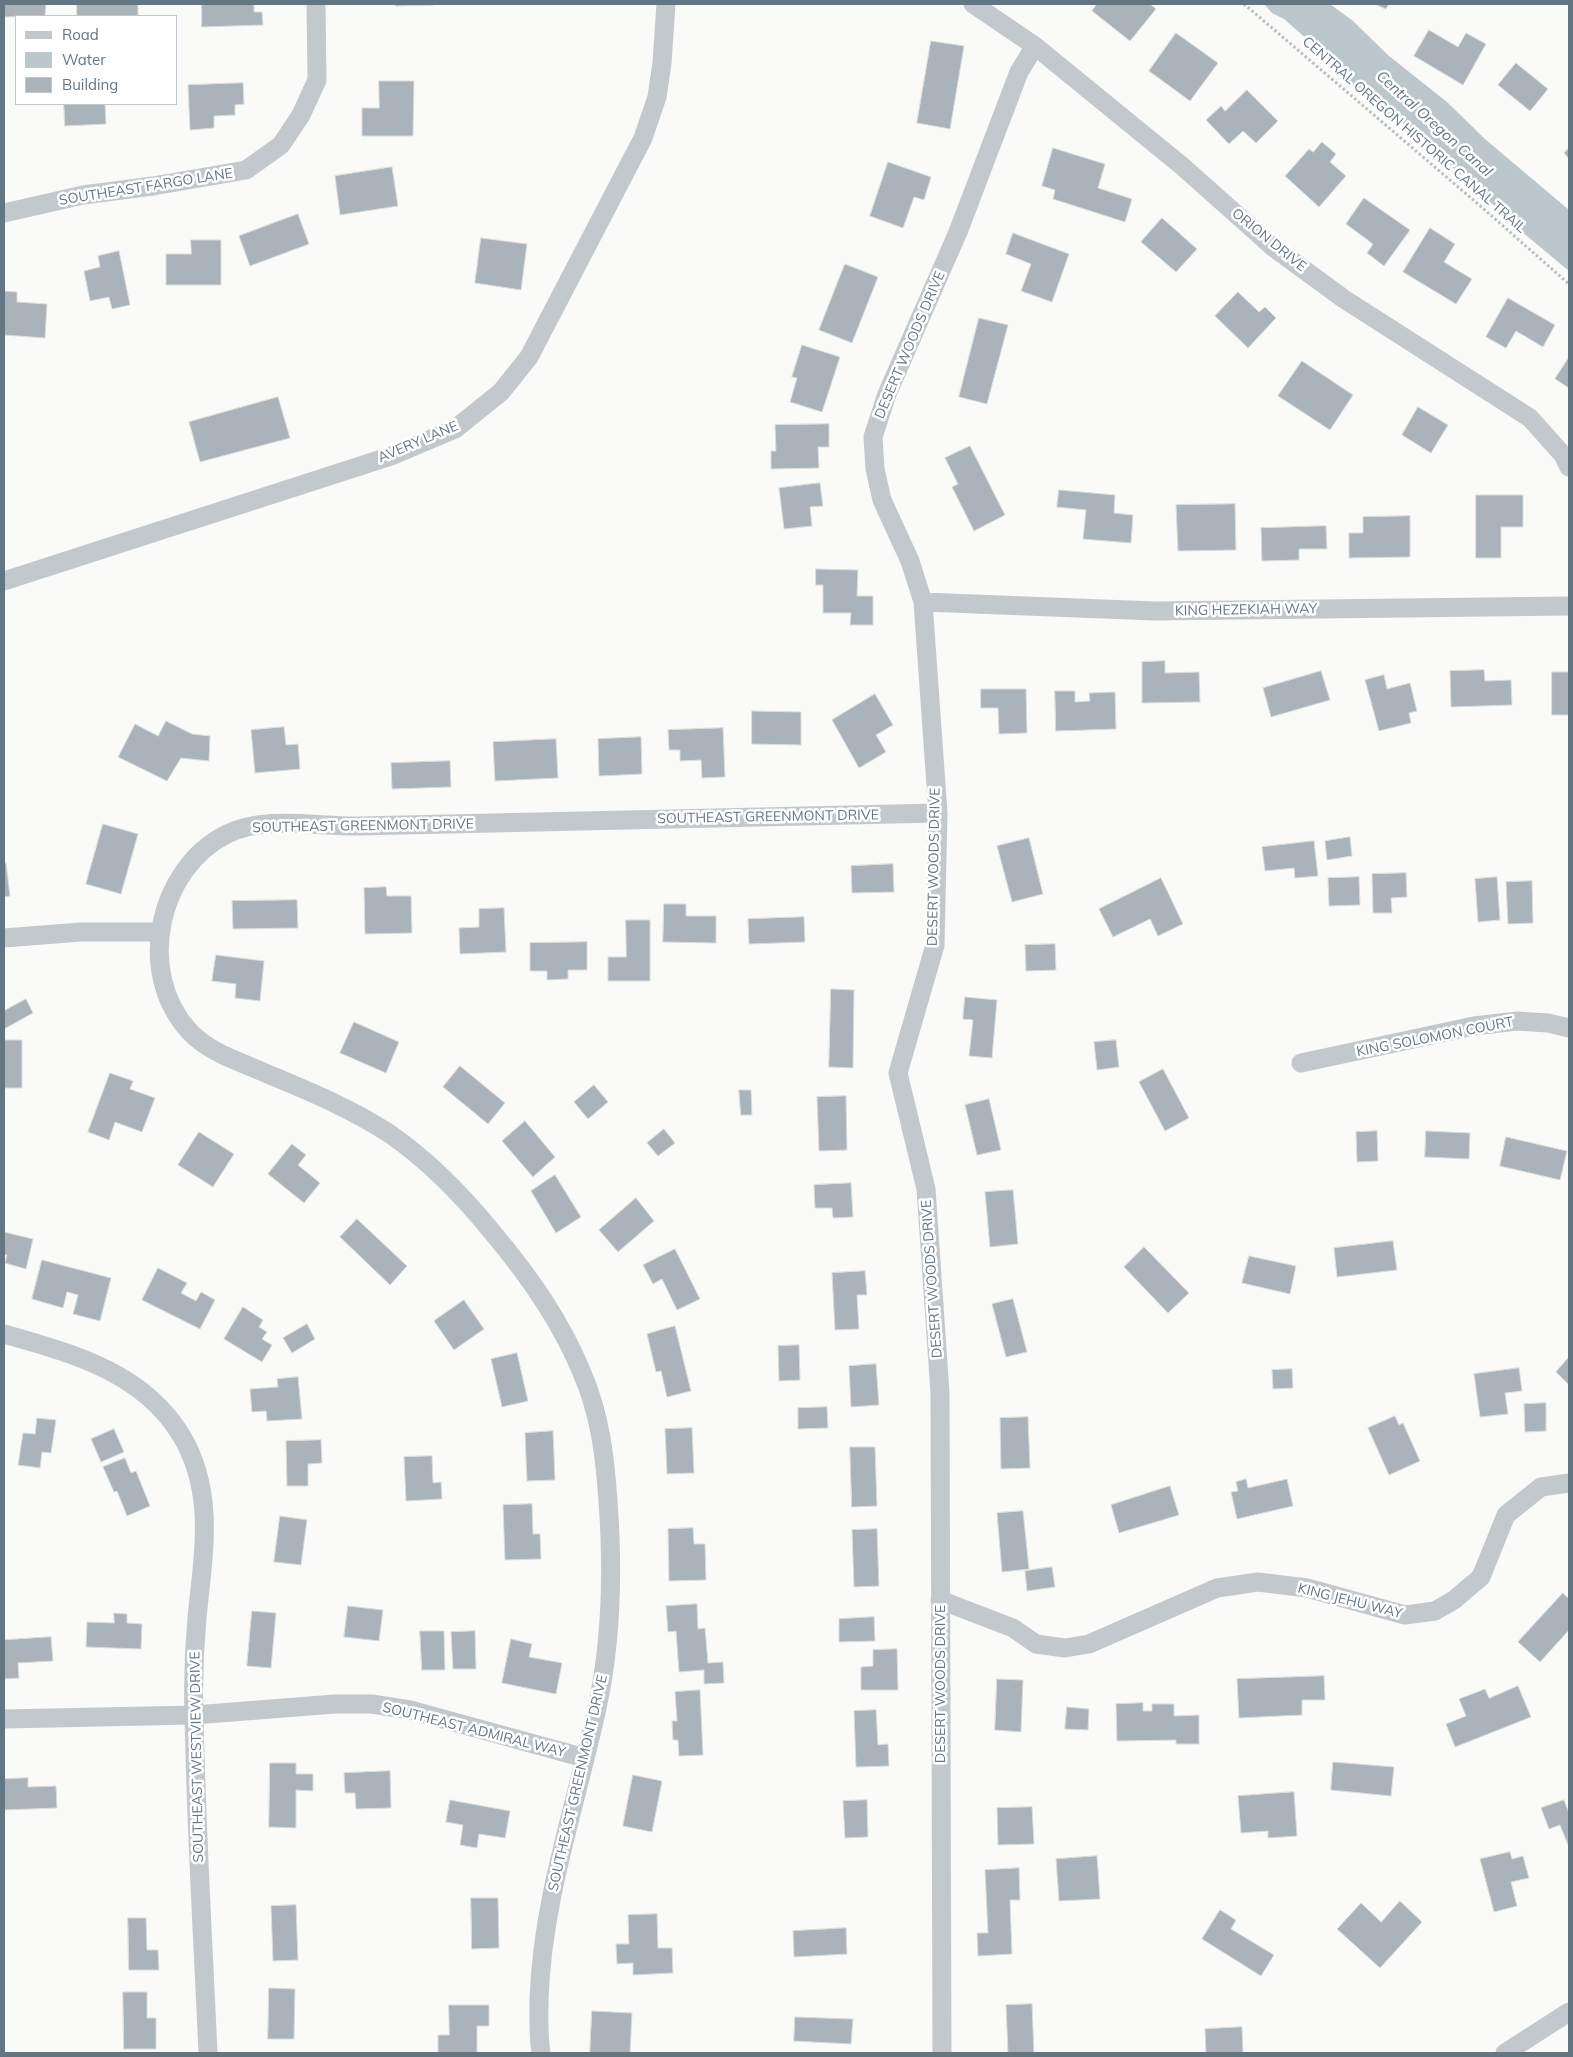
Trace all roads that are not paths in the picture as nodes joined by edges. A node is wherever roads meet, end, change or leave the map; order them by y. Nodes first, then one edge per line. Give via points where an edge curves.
1 (316, 4) edge
2 (666, 4) edge
3 (973, 4) edge
4 (1035, 46) junction
5 (4, 213) edge
6 (1569, 467) edge
7 (4, 581) edge
8 (923, 602) junction
9 (1569, 606) edge
10 (938, 813) junction
11 (160, 932) junction
12 (4, 938) edge
13 (1569, 1028) edge
14 (1301, 1063) dead end
15 (4, 1334) edge
16 (1569, 1483) edge
17 (940, 1600) junction
18 (194, 1714) junction
19 (4, 1719) edge
20 (585, 1758) junction
21 (1569, 2012) edge
22 (208, 2053) edge
23 (541, 2053) edge
24 (942, 2053) edge
25 (1505, 2053) edge

1 - 5 street, SOUTHEAST FARGO LANE via 317,80 301,115 281,144 246,170 83,195
2 - 7 street, AVERY LANE via 657,98 643,138 529,357 502,392 455,429 392,456
3 - 4 street, ORION DRIVE
4 - 6 street, ORION DRIVE via 1182,166 1273,247 1344,299 1530,418 1563,455
4 - 8 street, DESERT WOODS DRIVE via 1019,72 958,232 887,394 873,438 882,500 910,561
8 - 9 street, KING HEZEKIAH WAY via 1155,611
8 - 10 street, DESERT WOODS DRIVE
10 - 11 street, SOUTHEAST GREENMONT DRIVE via 256,826 229,833 197,857 172,893
10 - 17 street, DESERT WOODS DRIVE via 935,945 898,1073 926,1189 940,1393
11 - 12 street via 81,932
11 - 20 street, SOUTHEAST GREENMONT DRIVE via 160,962 166,992 189,1031 223,1055 333,1101 417,1154 481,1218 516,1261 558,1322 583,1374 600,1428 611,1535 607,1644
13 - 14 street, KING SOLOMON COURT via 1518,1021 1474,1026
15 - 18 street, SOUTHEAST WESTVIEW DRIVE via 89,1360 129,1381 165,1413 188,1448 198,1476 206,1518 195,1639
16 - 17 street, KING JEHU WAY via 1541,1487 1506,1515 1481,1577 1435,1611 1405,1615 1307,1588 1258,1582 1217,1588 1089,1644 1065,1648 1036,1644 1013,1628
17 - 24 street, DESERT WOODS DRIVE
18 - 19 street, SOUTHEAST ADMIRAL WAY
18 - 20 street, SOUTHEAST ADMIRAL WAY via 372,1704 410,1710
18 - 22 street, SOUTHEAST WESTVIEW DRIVE
20 - 23 street, SOUTHEAST GREENMONT DRIVE via 552,1891 540,1966 538,2039
21 - 25 street

